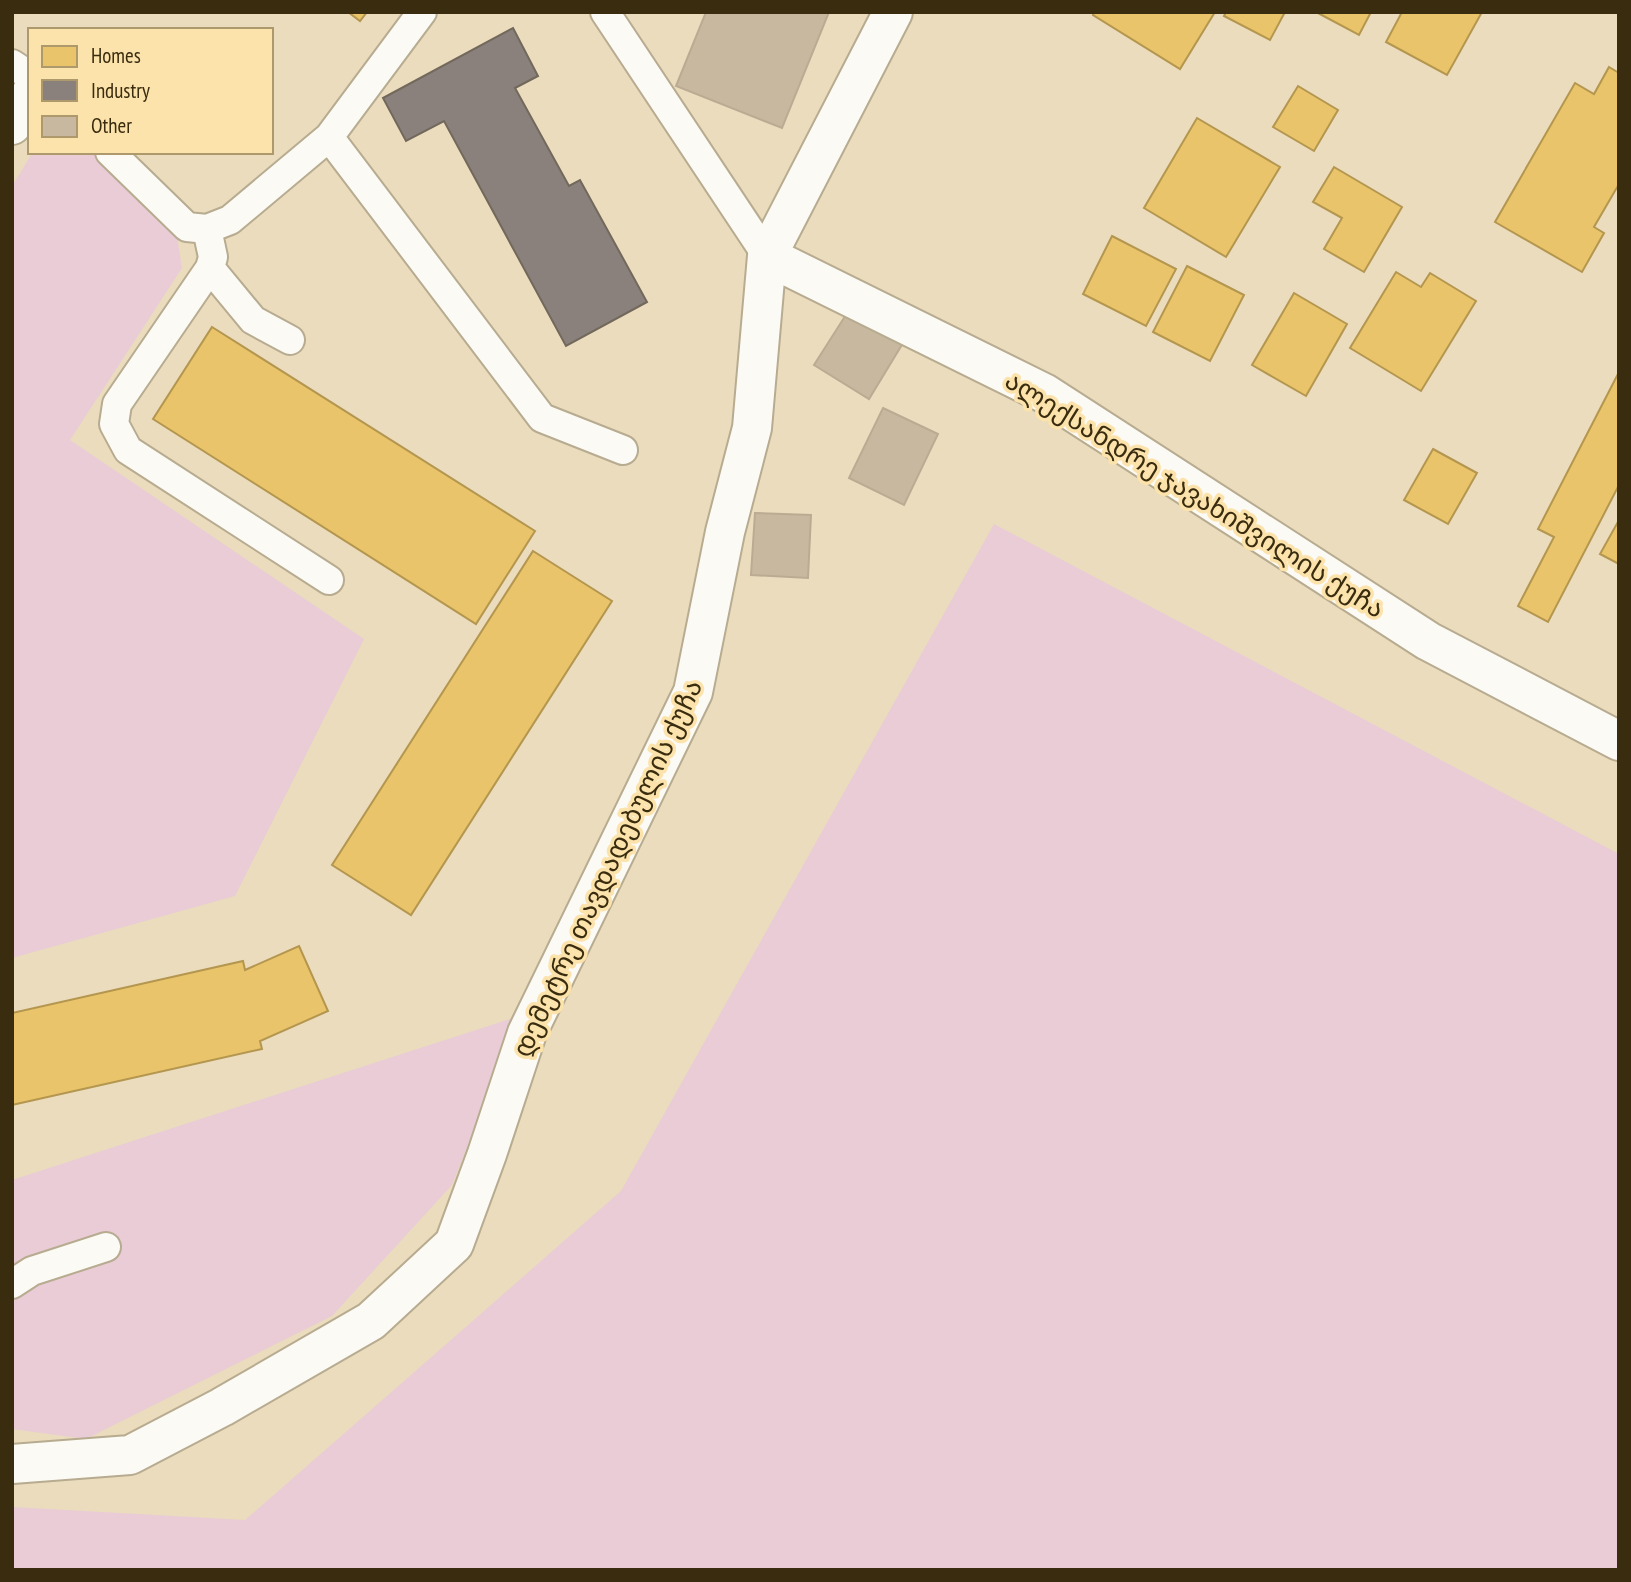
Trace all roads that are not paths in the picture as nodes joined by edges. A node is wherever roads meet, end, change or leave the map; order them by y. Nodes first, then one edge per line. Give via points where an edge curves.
1 (422, 12) edge
2 (605, 12) edge
3 (893, 12) edge
4 (12, 64) edge
5 (28, 75) edge
6 (28, 98) edge
7 (12, 125) edge
8 (328, 137) junction
9 (112, 154) edge
10 (208, 229) junction
11 (767, 256) junction
12 (210, 268) junction
13 (290, 340) dead end
14 (623, 450) dead end
15 (329, 580) dead end
16 (1619, 741) edge
17 (106, 1247) dead end
18 (12, 1283) edge
19 (12, 1464) edge

1 - 8 lane
2 - 11 lane
3 - 11 street, დემეტრე თავდადებულის ქუჩა
4 - 5 lane
6 - 7 street
8 - 10 lane via 230,220
8 - 14 lane via 542,418
9 - 10 lane via 187,227
10 - 12 lane via 214,257
11 - 16 street, ალექსანდრე ჯავახიშვილის ქუჩა via 1044,393 1428,641
11 - 19 street, დემეტრე თავდადებულის ქუჩა via 752,428 725,532 693,692 527,1033 454,1244 372,1321 130,1455
12 - 13 lane via 253,320
12 - 15 lane via 117,404 114,424 128,450
17 - 18 lane via 32,1271

